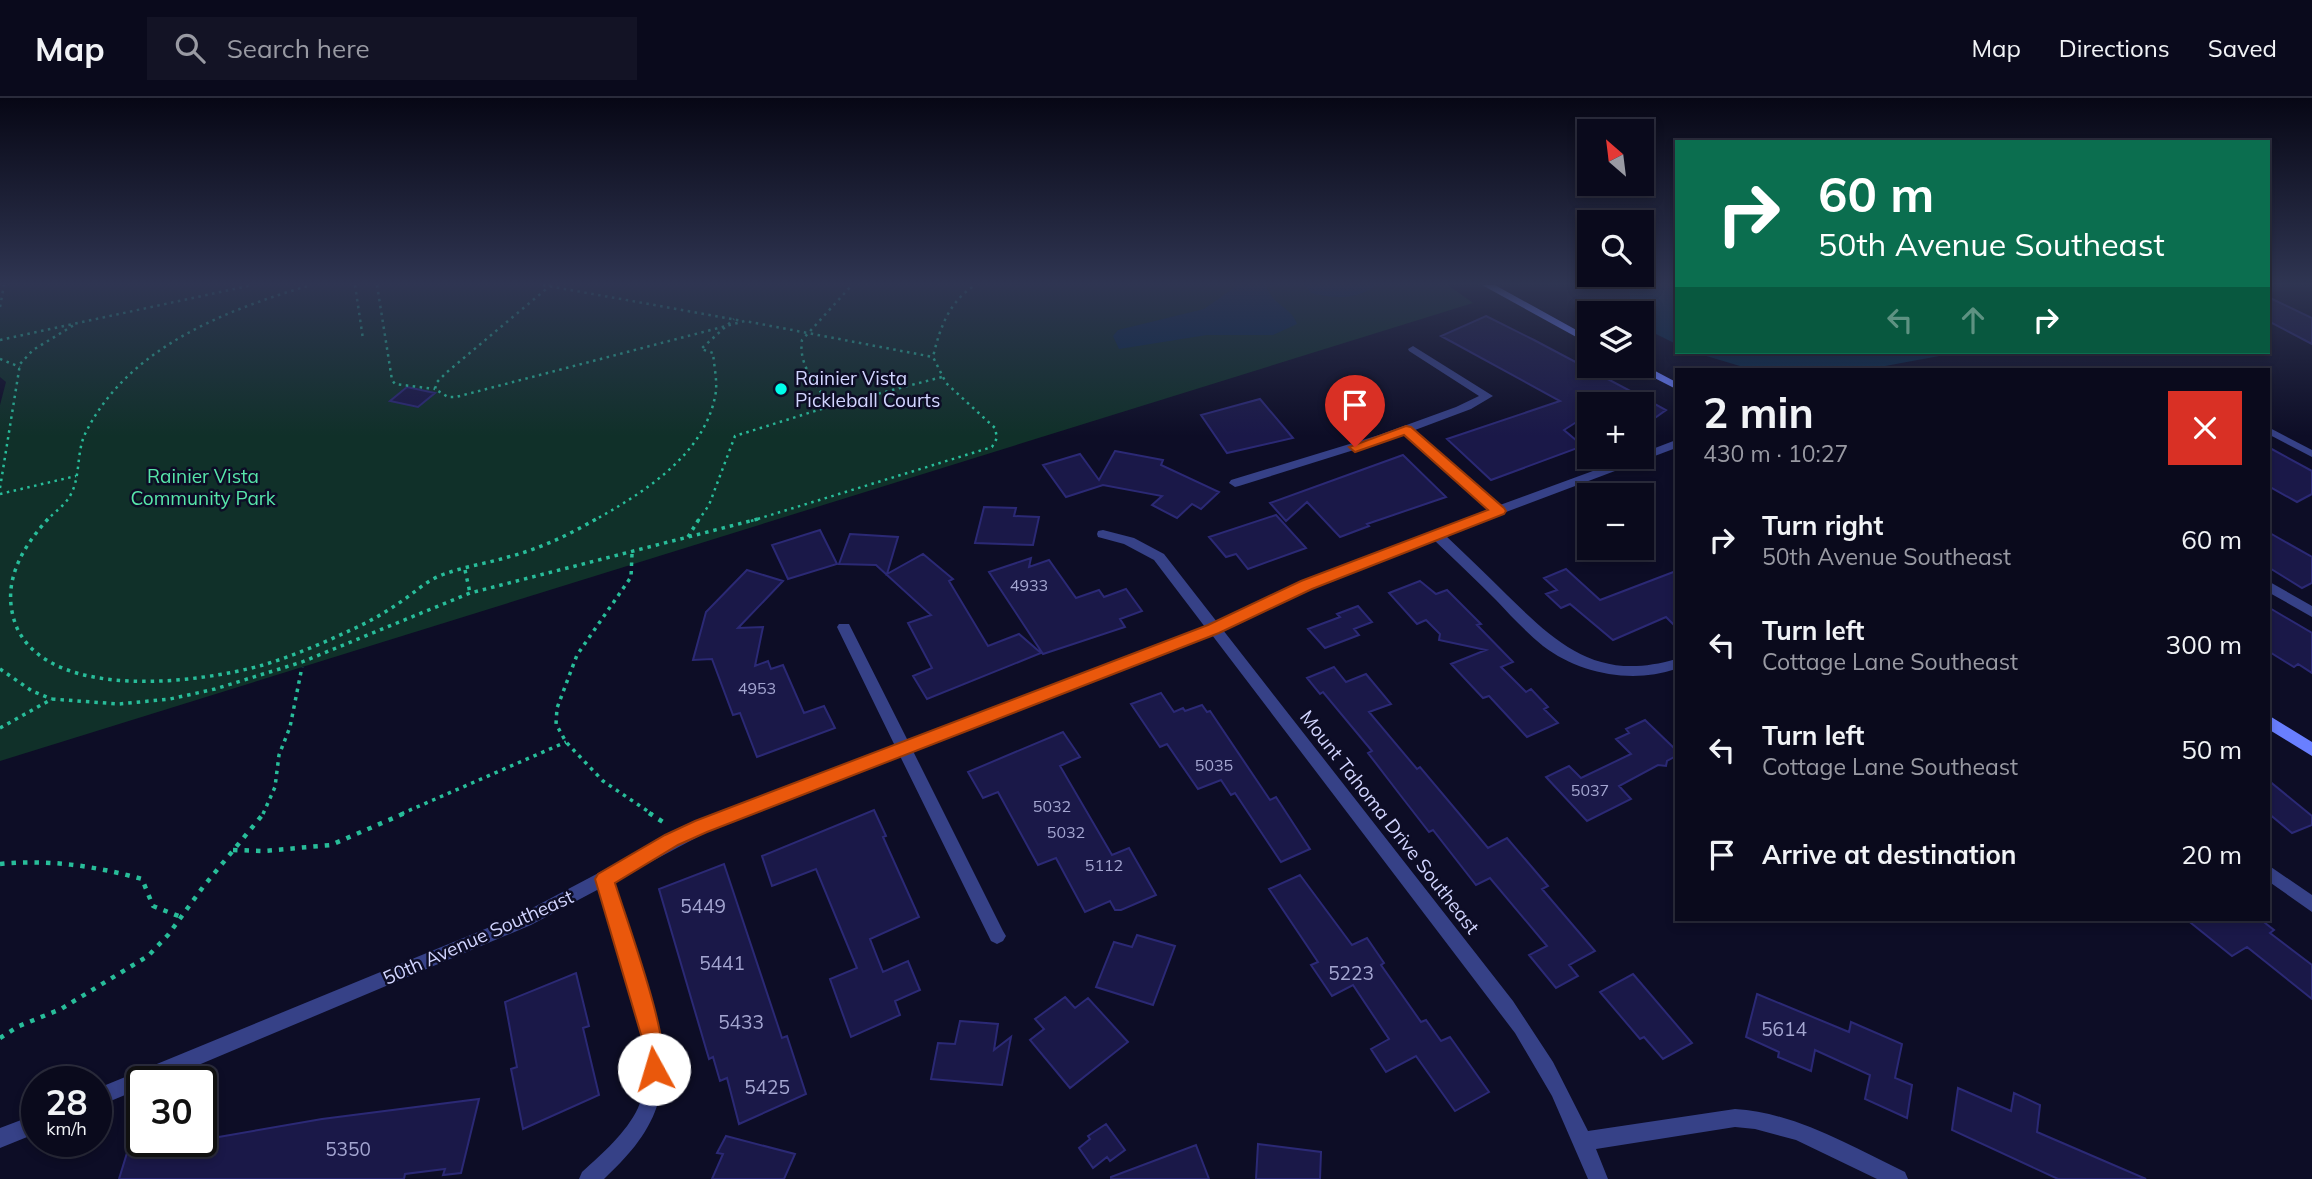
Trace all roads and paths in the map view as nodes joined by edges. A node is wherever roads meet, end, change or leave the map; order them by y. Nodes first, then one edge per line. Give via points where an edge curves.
1 (21, 335) edge
2 (57, 335) edge
3 (186, 335) edge
4 (362, 335) edge
5 (385, 335) edge
6 (491, 335) edge
7 (688, 335) edge
8 (716, 335) edge
9 (806, 335) edge
10 (815, 335) edge
11 (938, 335) edge
12 (363, 339) dead end
13 (0, 340) edge
14 (1413, 349) dead end
15 (933, 357) junction
16 (0, 359) edge
17 (20, 367) junction
18 (1654, 375) edge
19 (942, 377) junction
20 (1675, 385) edge
21 (435, 388) junction
22 (831, 406) junction
23 (1406, 430) junction
24 (2270, 431) edge
25 (1675, 444) edge
26 (2312, 453) edge
27 (76, 476) junction
28 (1235, 483) dead end
29 (0, 488) edge
30 (0, 494) edge
31 (1499, 511) junction
32 (1103, 534) dead end
33 (1436, 534) junction
34 (687, 538) junction
35 (632, 554) junction
36 (465, 570) junction
37 (2270, 587) edge
38 (470, 593) junction
39 (2312, 612) edge
40 (844, 627) dead end
41 (1214, 629) junction
42 (1675, 664) edge
43 (302, 667) dead end
44 (0, 669) edge
45 (52, 699) junction
46 (2270, 722) edge
47 (0, 728) edge
48 (566, 742) junction
49 (905, 749) junction
50 (2312, 750) edge
51 (666, 824) dead end
52 (233, 850) junction
53 (0, 864) edge
54 (2270, 874) edge
55 (604, 879) junction
56 (2312, 905) edge
57 (181, 916) junction
58 (997, 936) dead end
59 (0, 1038) edge
60 (112, 1091) edge
61 (21, 1129) edge
62 (0, 1138) edge
63 (1583, 1141) junction
64 (589, 1179) edge
65 (1598, 1179) edge
66 (1898, 1179) edge

1 - 13 path
2 - 17 path via 24,356
3 - 27 path via 142,365 106,398 84,434
4 - 12 path
5 - 21 path via 395,384
6 - 21 path
7 - 21 path via 456,397
8 - 36 path via 701,349 713,353 717,395 696,439 673,465 636,495 591,522 515,555
9 - 22 path via 801,355
10 - 15 path
11 - 15 path
14 - 23 street via 1487,396
15 - 19 path
16 - 17 path
17 - 29 path
18 - 20 main road
19 - 22 path
19 - 34 path via 995,428 997,438 992,447
22 - 34 path via 735,436 709,505
23 - 28 street
23 - 31 street
24 - 26 lane
25 - 31 street, 50th Avenue Southeast
27 - 30 path
27 - 36 path via 72,497 37,531 20,556 8,595 17,632 30,649 65,670 90,677 153,682 252,668 338,636 384,613 429,580
31 - 33 street, 50th Avenue Southeast
32 - 41 street, Mount Tahoma Drive Southeast via 1159,557
33 - 41 street, 50th Avenue Southeast via 1307,585
33 - 42 street via 1557,649 1608,668 1639,672
34 - 35 path
35 - 38 path
35 - 48 path via 631,577 577,655 557,708 556,724
36 - 38 path
37 - 39 street
38 - 45 path via 302,662 215,689 118,704
40 - 49 street
41 - 49 street, 50th Avenue Southeast
41 - 63 street, Mount Tahoma Drive Southeast via 1531,1040
43 - 52 path via 275,787 263,815
44 - 45 path
45 - 47 path
46 - 50 main road
48 - 51 path via 603,781
48 - 52 path via 331,845
49 - 55 street, 50th Avenue Southeast via 701,827
49 - 58 street
52 - 57 path
53 - 57 path via 47,861 111,870 142,879 153,906
54 - 56 street
55 - 60 street, 50th Avenue Southeast via 525,920
55 - 64 street via 652,1038 654,1069 649,1103 638,1126
57 - 59 path via 148,956 61,1009
61 - 62 street
63 - 65 street, Mount Tahoma Drive Southeast
63 - 66 street via 1756,1118 1779,1124

